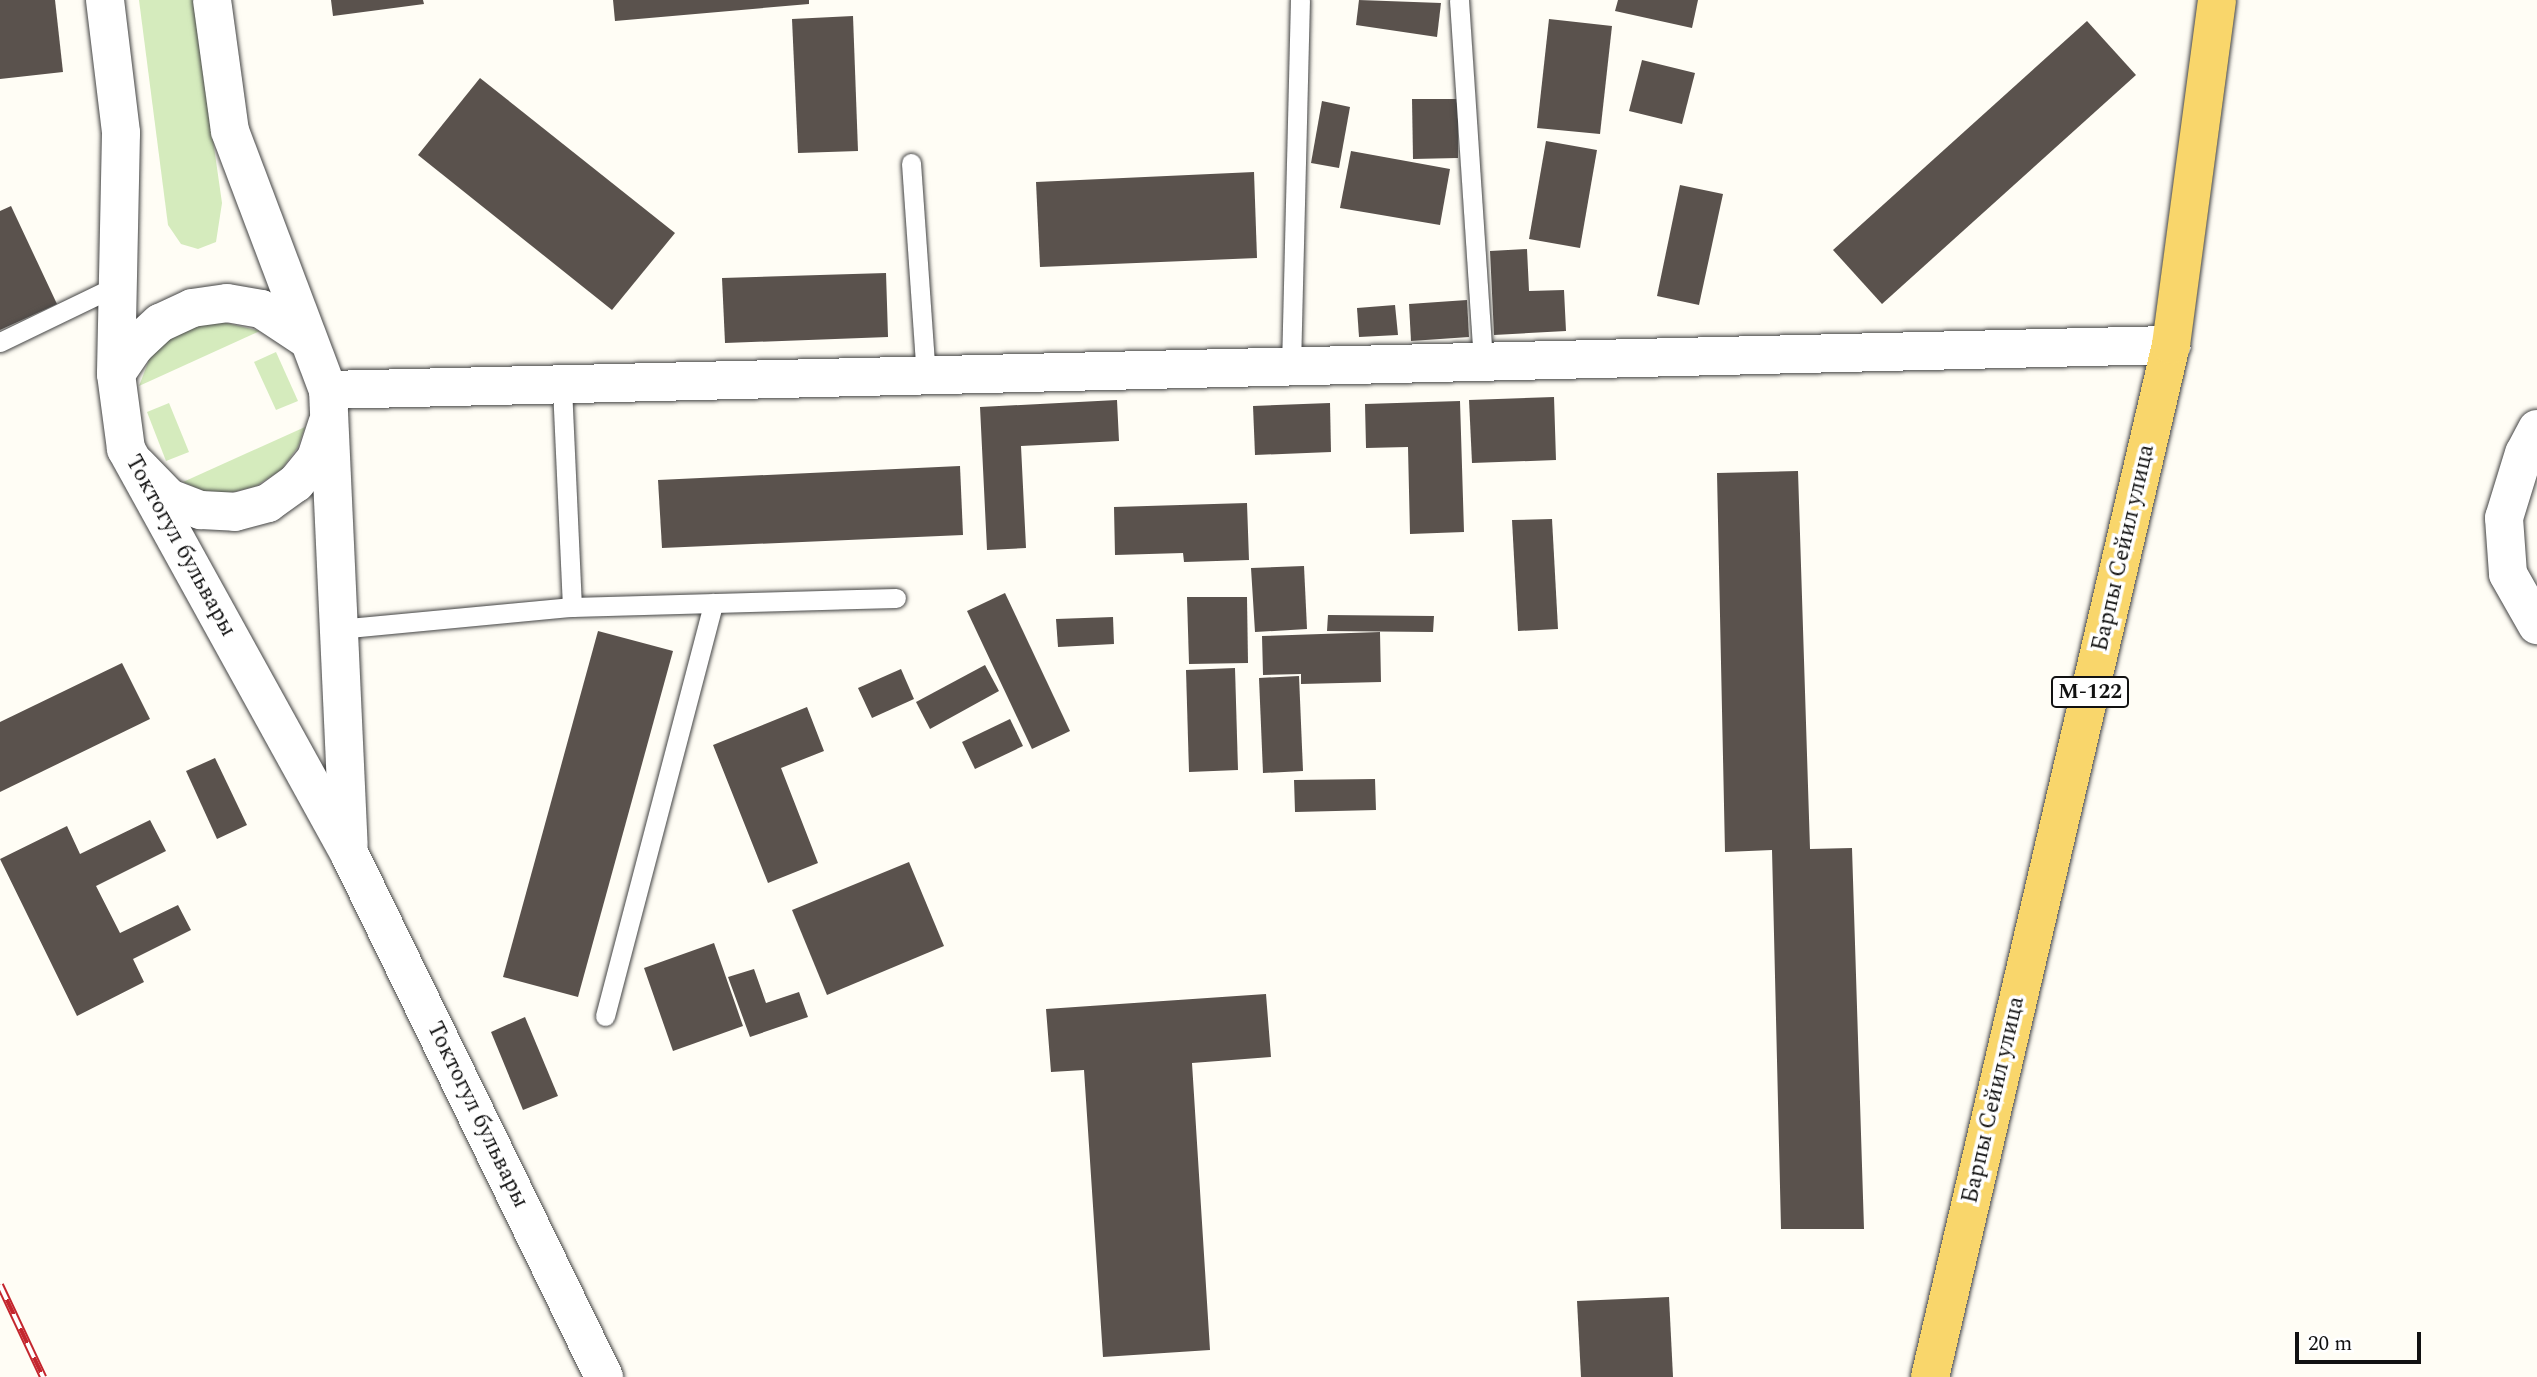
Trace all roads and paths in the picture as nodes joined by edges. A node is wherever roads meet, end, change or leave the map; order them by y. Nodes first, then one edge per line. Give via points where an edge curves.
1 (105, 0) edge
2 (212, 0) edge
3 (1300, 0) edge
4 (1459, 0) edge
5 (2217, 0) edge
6 (911, 163) dead end
7 (118, 285) junction
8 (305, 338) junction
9 (0, 342) edge
10 (2171, 345) junction
11 (1483, 362) junction
12 (1292, 367) junction
13 (116, 374) junction
14 (926, 376) junction
15 (562, 384) junction
16 (327, 407) junction
17 (2537, 429) edge
18 (126, 449) junction
19 (896, 598) dead end
20 (713, 603) junction
21 (572, 607) junction
22 (2537, 625) edge
23 (338, 629) junction
24 (349, 853) junction
25 (604, 1016) dead end
26 (604, 1377) edge
27 (1930, 1377) edge

1 - 7 street, Токтогул бульвары via 121,133
2 - 8 street, Токтогул бульвары via 230,131
3 - 12 lane
4 - 11 lane
5 - 10 main road, Барпы Сейил улица / М-122
6 - 14 lane
7 - 9 lane
7 - 13 street, Токтогул бульвары
8 - 13 street via 261,309 227,303 192,308 160,323 135,346
8 - 16 street, Токтогул бульвары
10 - 11 street
10 - 27 main road, Барпы Сейил улица / М-122
11 - 12 street
12 - 14 street
13 - 18 street, Токтогул бульвары
14 - 15 street
15 - 16 street
15 - 21 lane
16 - 18 street via 316,458 296,483 268,503 235,512 201,510 169,498 145,477
16 - 23 street, Токтогул бульвары
17 - 22 street via 2524,453 2504,518 2508,574
18 - 24 street, Токтогул бульвары
19 - 20 lane
20 - 21 lane
20 - 25 lane
21 - 23 lane
23 - 24 street, Токтогул бульвары
24 - 26 street, Токтогул бульвары

